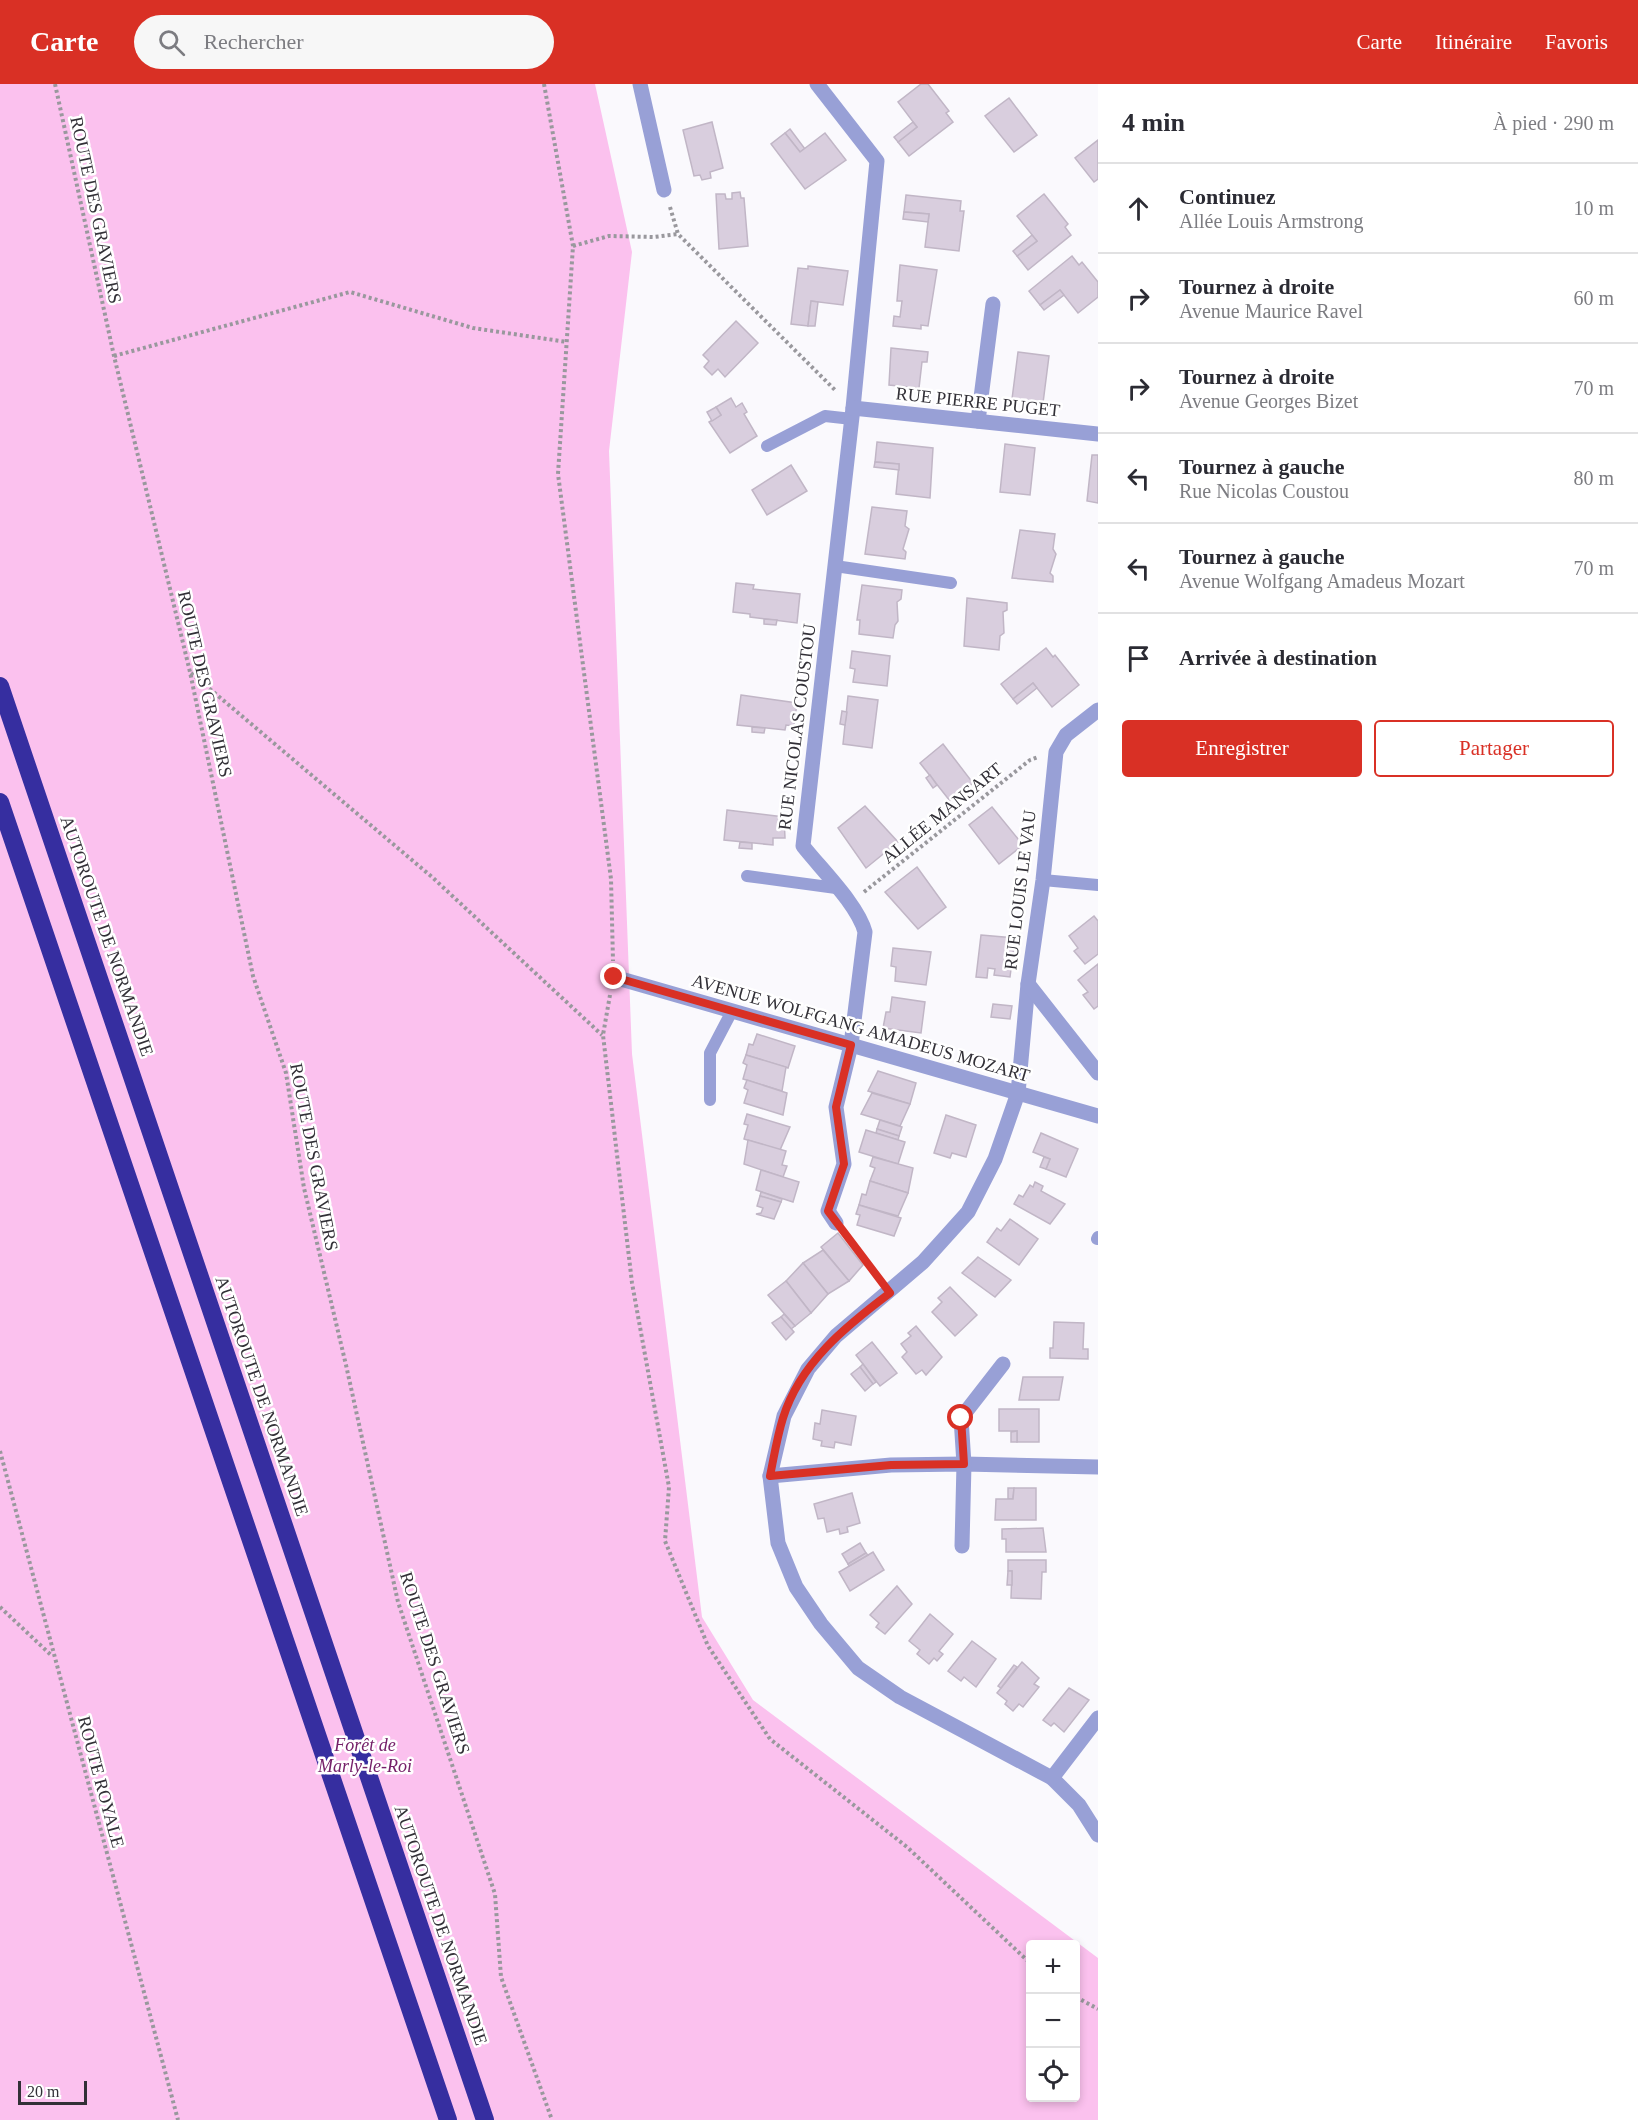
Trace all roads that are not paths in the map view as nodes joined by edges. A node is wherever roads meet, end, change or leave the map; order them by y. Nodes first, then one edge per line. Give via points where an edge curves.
1 (640, 84) edge
2 (817, 84) edge
3 (664, 189) road end
4 (993, 304) dead end
5 (853, 413) junction
6 (978, 421) junction
7 (1098, 434) edge
8 (767, 446) dead end
9 (836, 566) junction
10 (951, 583) dead end
11 (0, 686) edge
12 (1098, 710) edge
13 (0, 802) edge
14 (747, 876) dead end
15 (1043, 880) junction
16 (1098, 885) edge
17 (836, 888) junction
18 (614, 977) road end
19 (1028, 984) junction
20 (732, 1011) junction
21 (851, 1045) junction
22 (1098, 1073) edge
23 (1018, 1093) junction
24 (710, 1100) dead end
25 (1098, 1116) edge
26 (836, 1223) road end
27 (1004, 1364) dead end
28 (964, 1464) junction
29 (1098, 1467) edge
30 (770, 1476) junction
31 (963, 1546) dead end
32 (1098, 1718) edge
33 (1052, 1778) junction
34 (1098, 1835) edge
35 (448, 2120) edge
36 (485, 2120) edge

1 - 3 street
2 - 5 street, RUE NICOLAS COUSTOU via 877,161
4 - 6 street
5 - 6 street, RUE PIERRE PUGET
5 - 8 lane via 825,416
5 - 9 street, RUE NICOLAS COUSTOU
6 - 7 street, RUE PIERRE PUGET
9 - 10 lane
9 - 17 street, RUE NICOLAS COUSTOU via 803,846
11 - 36 highway, AUTOROUTE DE NORMANDIE
12 - 15 street, RUE LOUIS LE VAU via 1066,735 1056,752
13 - 35 highway
14 - 17 lane
15 - 16 lane
15 - 19 street, RUE LOUIS LE VAU
17 - 21 street, RUE NICOLAS COUSTOU via 863,923 865,932
18 - 20 street, AVENUE WOLFGANG AMADEUS MOZART
19 - 22 street
19 - 23 street, RUE LOUIS LE VAU
20 - 21 street, AVENUE WOLFGANG AMADEUS MOZART
20 - 24 lane via 710,1053
21 - 23 street, AVENUE WOLFGANG AMADEUS MOZART
21 - 26 street, RUE NICOLAS COUSTOU via 836,1107 844,1164 828,1211
23 - 25 street, AVENUE WOLFGANG AMADEUS MOZART
23 - 30 street, RUE LOUIS LE VAU via 995,1159 968,1212 923,1262 836,1336 808,1369 784,1416
27 - 28 street via 961,1418
28 - 29 street
28 - 30 street via 891,1465
28 - 31 street
30 - 33 street, RUE LOUIS LE VAU via 778,1543 796,1587 820,1624 858,1668 900,1697
32 - 33 street
33 - 34 street, RUE LOUIS LE VAU via 1079,1805

